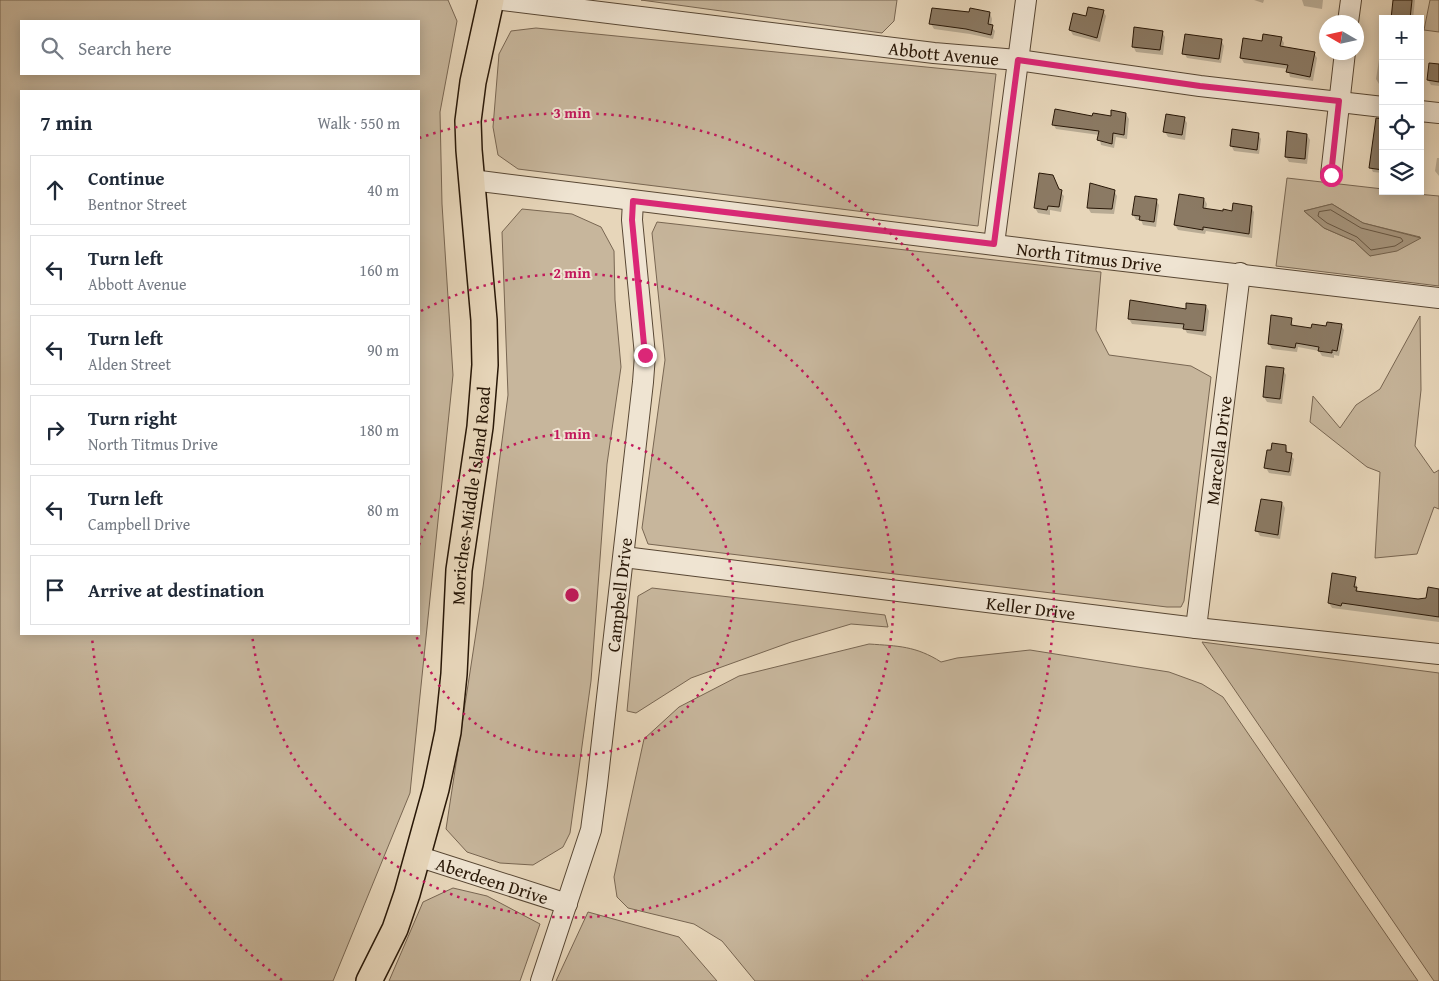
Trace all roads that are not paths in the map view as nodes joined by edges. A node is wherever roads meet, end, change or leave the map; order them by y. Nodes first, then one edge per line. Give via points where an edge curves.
1 (491, 0) edge
2 (504, 0) edge
3 (1026, 0) edge
4 (1351, 0) edge
5 (1349, 15) edge
6 (1018, 60) junction
7 (1343, 60) edge
8 (1339, 101) junction
9 (1379, 106) edge
10 (1424, 111) edge
11 (1439, 113) edge
12 (1331, 175) dead end
13 (472, 180) junction
14 (633, 201) junction
15 (994, 244) junction
16 (1240, 273) junction
17 (1439, 298) edge
18 (624, 557) junction
19 (1196, 628) junction
20 (1439, 654) edge
21 (417, 856) junction
22 (567, 904) junction
23 (368, 981) edge
24 (541, 981) edge

1 - 13 main road, Moriches-Middle Island Road via 468,121
2 - 6 street, Abbott Avenue via 934,53
3 - 6 street
4 - 5 street
6 - 8 street, Abbott Avenue via 1200,86
6 - 15 street
7 - 8 street
8 - 9 street, Abbott Avenue
8 - 12 street
10 - 11 street
13 - 14 street, North Titmus Drive
13 - 21 main road, Moriches-Middle Island Road via 484,320 483,392 459,570 448,732
14 - 15 street, North Titmus Drive
14 - 18 street, Campbell Drive via 645,355
15 - 16 street, North Titmus Drive
16 - 17 street, North Titmus Drive
16 - 19 street, Marcella Drive
18 - 19 street, Keller Drive
18 - 22 street, Campbell Drive via 591,830
19 - 20 street, Keller Drive
21 - 22 street, Aberdeen Drive
21 - 23 main road, Moriches-Middle Island Road via 395,930
22 - 24 street, Campbell Drive

